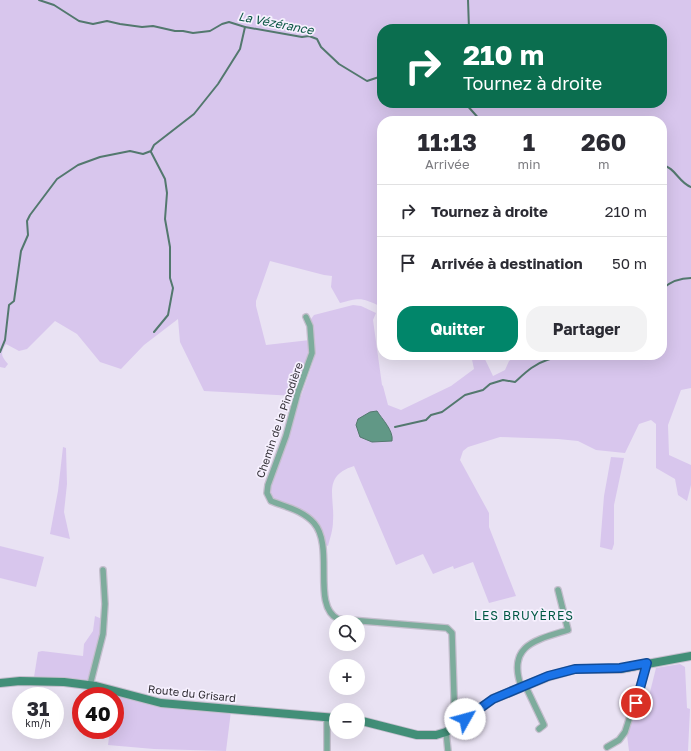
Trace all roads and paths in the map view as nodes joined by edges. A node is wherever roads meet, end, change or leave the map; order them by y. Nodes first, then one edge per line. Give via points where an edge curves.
1 (306, 317) dead end
2 (103, 570) dead end
3 (558, 590) dead end
4 (691, 656) edge
5 (647, 663) junction
6 (0, 683) edge
7 (90, 684) junction
8 (523, 686) junction
9 (327, 717) joint
10 (365, 722) edge
11 (455, 727) junction
12 (539, 729) dead end
13 (446, 732) junction
14 (607, 748) dead end
15 (327, 751) edge
16 (448, 751) edge

1 - 11 street, Chemin de la Pinodière via 310,326 312,353 267,493 271,501 292,508 309,518 321,534 325,604 332,617 447,628 452,633
2 - 7 street via 103,634
3 - 8 street via 568,630 534,640 524,647 517,664 518,677
4 - 5 street
5 - 8 street via 620,668 575,669
5 - 14 street via 625,732
6 - 7 street, Route du Grisard via 39,680
7 - 9 street, Route du Grisard via 161,703
8 - 11 street via 493,699
8 - 12 street via 544,725
9 - 15 street
10 - 13 street via 418,735 429,736
11 - 13 street
13 - 16 street

